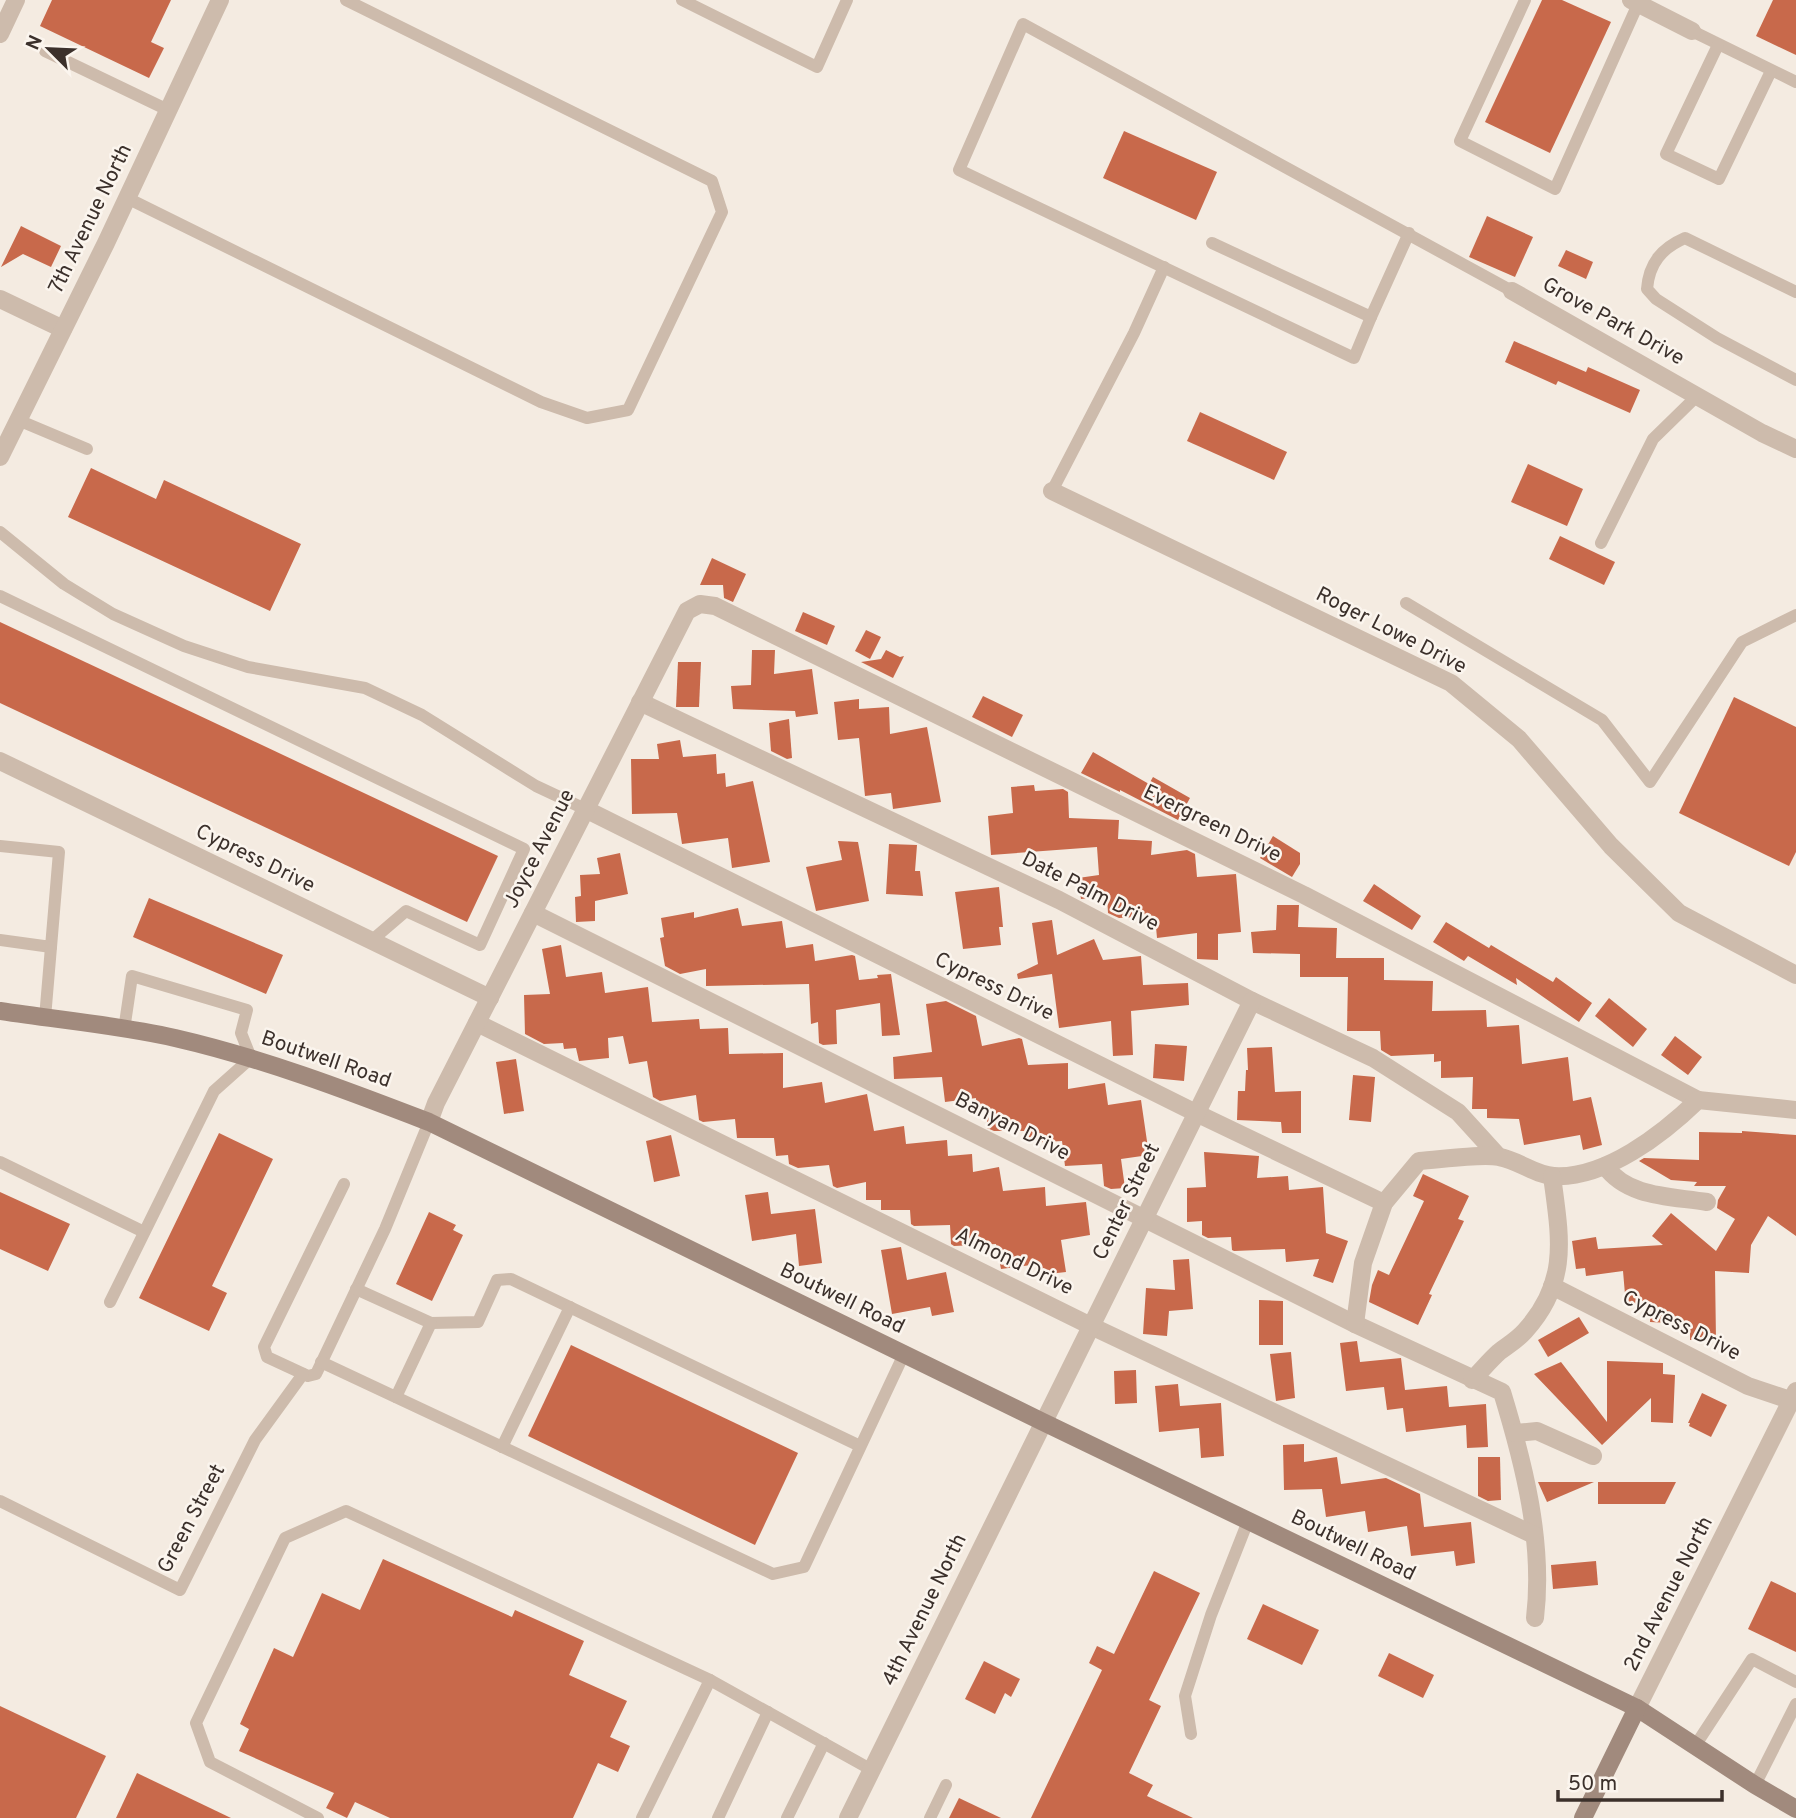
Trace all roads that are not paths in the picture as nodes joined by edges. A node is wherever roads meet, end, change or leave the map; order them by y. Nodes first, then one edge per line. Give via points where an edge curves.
1 (16, 0) edge
2 (220, 0) edge
3 (346, 0) edge
4 (682, 0) edge
5 (847, 0) edge
6 (1525, 0) edge
7 (1635, 2) edge
8 (1692, 31) joint
9 (0, 34) edge
10 (1718, 45) junction
11 (45, 51) dead end
12 (1772, 71) junction
13 (1796, 82) edge
14 (169, 110) junction
15 (127, 198) junction
16 (1409, 233) junction
17 (1212, 243) dead end
18 (1164, 267) junction
19 (1512, 291) joint
20 (1796, 292) edge
21 (0, 299) edge
22 (1371, 317) junction
23 (63, 329) junction
24 (1796, 380) edge
25 (1697, 396) junction
26 (18, 420) junction
27 (87, 449) dead end
28 (1796, 449) edge
29 (0, 457) edge
30 (1052, 491) joint
31 (0, 532) edge
32 (1601, 543) dead end
33 (0, 596) edge
34 (1406, 603) dead end
35 (700, 604) joint
36 (1796, 615) edge
37 (640, 702) junction
38 (0, 761) edge
39 (585, 809) junction
40 (0, 846) edge
41 (533, 913) junction
42 (0, 940) edge
43 (371, 941) junction
44 (51, 947) junction
45 (1796, 975) edge
46 (490, 998) junction
47 (1252, 1001) junction
48 (0, 1010) edge
49 (45, 1018) junction
50 (477, 1023) junction
51 (124, 1030) junction
52 (251, 1058) junction
53 (1698, 1100) junction
54 (1796, 1110) edge
55 (1196, 1113) junction
56 (429, 1122) junction
57 (1498, 1156) junction
58 (0, 1162) edge
59 (1605, 1166) junction
60 (1552, 1177) junction
61 (344, 1184) dead end
62 (1707, 1202) dead end
63 (1384, 1203) junction
64 (1144, 1218) junction
65 (144, 1232) junction
66 (1552, 1286) junction
67 (356, 1289) junction
68 (110, 1302) dead end
69 (570, 1307) junction
70 (430, 1324) junction
71 (1355, 1324) junction
72 (1091, 1325) junction
73 (904, 1354) junction
74 (321, 1362) junction
75 (303, 1374) junction
76 (1472, 1380) junction
77 (396, 1396) junction
78 (1795, 1397) edge
79 (1044, 1422) junction
80 (1515, 1433) junction
81 (860, 1446) junction
82 (502, 1447) junction
83 (1592, 1456) dead end
84 (0, 1501) edge
85 (1248, 1521) junction
86 (1534, 1535) junction
87 (1535, 1618) dead end
88 (710, 1680) junction
89 (1796, 1682) edge
90 (1796, 1704) edge
91 (1637, 1708) junction
92 (768, 1712) junction
93 (1191, 1734) dead end
94 (824, 1743) junction
95 (1695, 1746) junction
96 (872, 1770) junction
97 (946, 1785) dead end
98 (1755, 1785) junction
99 (1794, 1804) edge
100 (318, 1818) edge
101 (642, 1818) edge
102 (718, 1818) edge
103 (787, 1818) edge
104 (848, 1818) edge
105 (930, 1818) edge
106 (1583, 1818) edge

1 - 9 street
2 - 14 street, 7th Avenue North
3 - 15 lane via 712,181 722,212 628,410 587,418 541,402
4 - 5 lane via 817,67
6 - 7 lane via 1460,141 1555,189
7 - 8 street
8 - 10 lane
10 - 12 lane
10 - 12 lane via 1666,154 1719,179
11 - 14 lane
12 - 13 lane
14 - 15 street, 7th Avenue North
15 - 23 street, 7th Avenue North
16 - 18 lane, Grove Park Drive via 1023,24 959,170
16 - 19 lane, Grove Park Drive
16 - 22 lane
17 - 22 lane
18 - 22 lane via 1354,358
18 - 30 lane
19 - 25 street, Grove Park Drive
20 - 24 lane via 1685,238 1668,246 1653,264 1647,289 1717,338
21 - 23 street
23 - 26 street, 7th Avenue North
25 - 28 street, Grove Park Drive
25 - 32 lane via 1654,439
26 - 27 lane
26 - 29 street, 7th Avenue North
30 - 45 street, Roger Lowe Drive via 1451,684 1519,739 1611,846 1679,913
31 - 39 lane via 64,584 113,614 184,646 248,667 365,688 422,715 536,786
33 - 43 lane via 524,849 480,945 405,911
34 - 36 lane via 1602,720 1650,782 1742,642
35 - 37 street, Joyce Avenue via 687,611
35 - 53 street, Evergreen Drive via 715,606 1304,895
37 - 39 street, Joyce Avenue
37 - 47 street, Date Palm Drive via 1059,900
38 - 43 street, Cypress Drive
39 - 41 street, Joyce Avenue
39 - 55 street, Cypress Drive
40 - 44 lane via 59,852
41 - 46 street, Joyce Avenue
41 - 64 street, Banyan Drive
42 - 44 lane
43 - 46 street, Cypress Drive
44 - 49 lane
46 - 50 street, Joyce Avenue
47 - 55 street, Center Street
47 - 57 street, Date Palm Drive via 1373,1058 1458,1112
48 - 49 street, Boutwell Road
49 - 51 street, Boutwell Road
50 - 56 street, Joyce Avenue
50 - 72 street, Almond Drive
51 - 52 street, Boutwell Road
51 - 52 lane via 132,976 247,1010 241,1033
52 - 56 street, Boutwell Road
52 - 65 lane via 214,1091
53 - 54 street
53 - 59 street via 1656,1137
55 - 63 street, Cypress Drive
55 - 64 street, Center Street
56 - 67 lane
56 - 73 street, Boutwell Road
57 - 60 street
57 - 63 street via 1419,1161
58 - 65 lane
59 - 60 street
59 - 62 street via 1632,1188
60 - 66 street via 1560,1236
61 - 75 lane via 264,1347 267,1357
63 - 71 street via 1363,1264
64 - 71 street, Banyan Drive
64 - 72 street, Center Street
65 - 68 lane
66 - 76 street via 1523,1333
66 - 78 street, Cypress Drive via 1748,1386
67 - 70 lane
67 - 74 lane
69 - 70 lane via 511,1279 497,1280 478,1322
69 - 81 lane
69 - 82 lane
70 - 77 lane
71 - 76 street, Banyan Drive
72 - 79 street, Center Street
72 - 86 street, Almond Drive
73 - 79 street, Boutwell Road
73 - 81 lane
74 - 75 lane via 316,1374
74 - 77 lane
75 - 84 lane, Green Street via 256,1440 180,1590
76 - 80 street, Banyan Drive via 1502,1392
77 - 82 lane
78 - 91 street, 2nd Avenue North
79 - 85 street, Boutwell Road
79 - 96 street, 4th Avenue North
80 - 83 street via 1537,1431
80 - 86 street
81 - 82 lane via 804,1567 773,1574
85 - 91 street, Boutwell Road
85 - 93 lane via 1185,1696
86 - 87 street
88 - 92 lane
88 - 100 lane via 346,1511 285,1538 196,1723 210,1762
88 - 101 lane
89 - 95 lane via 1752,1659
90 - 98 lane
91 - 95 street, Boutwell Road
91 - 106 street, 2nd Avenue North
92 - 94 lane
92 - 102 lane
94 - 96 lane
94 - 103 lane
95 - 98 street, Boutwell Road
96 - 104 street, 4th Avenue North
97 - 105 lane
98 - 99 street, Boutwell Road

